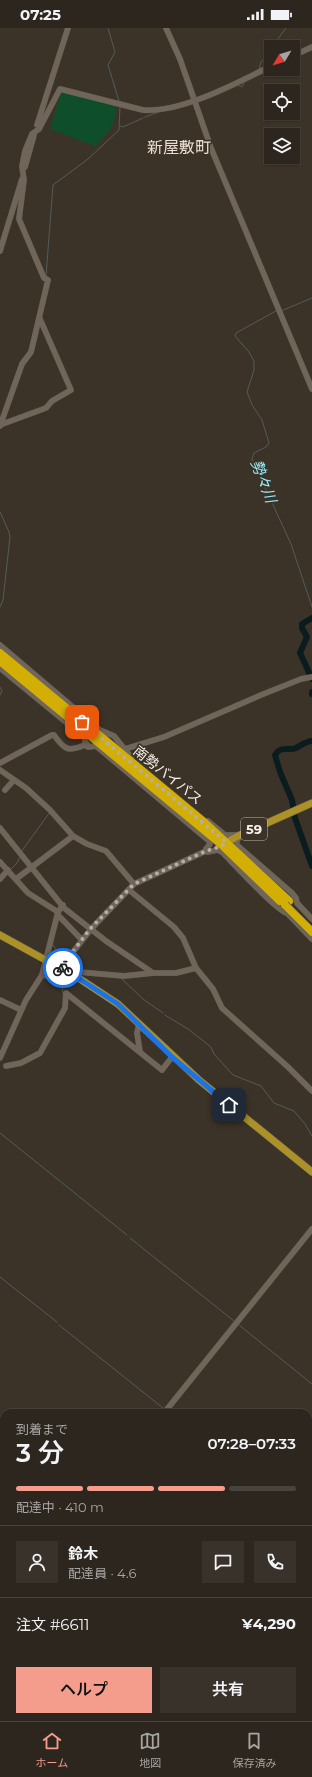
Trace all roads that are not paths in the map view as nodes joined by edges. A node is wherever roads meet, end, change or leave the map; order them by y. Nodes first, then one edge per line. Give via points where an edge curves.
1 (68, 28) edge
2 (166, 28) edge
3 (312, 47) edge
4 (300, 53) edge
5 (264, 70) edge
6 (193, 100) junction
7 (35, 132) junction
8 (24, 171) junction
9 (0, 251) edge
10 (40, 319) junction
11 (312, 389) edge
12 (0, 426) edge
13 (0, 646) edge
14 (0, 653) edge
15 (0, 661) edge
16 (0, 668) edge
17 (312, 677) edge
18 (102, 738) junction
19 (85, 745) junction
20 (125, 749) junction
21 (0, 763) edge
22 (0, 770) edge
23 (13, 781) junction
24 (5, 790) dead end
25 (312, 803) edge
26 (0, 828) edge
27 (74, 836) junction
28 (238, 836) junction
29 (224, 844) junction
30 (206, 851) junction
31 (0, 862) edge
32 (31, 867) junction
33 (9, 871) junction
34 (0, 879) edge
35 (16, 879) junction
36 (134, 884) junction
37 (129, 890) junction
38 (287, 903) junction
39 (63, 905) junction
40 (58, 913) junction
41 (312, 919) edge
42 (312, 926) edge
43 (90, 929) junction
44 (312, 932) edge
45 (0, 935) edge
46 (312, 939) edge
47 (82, 940) junction
48 (47, 961) junction
49 (196, 968) junction
50 (61, 972) junction
51 (153, 973) junction
52 (42, 975) junction
53 (0, 1000) edge
54 (22, 1010) junction
55 (139, 1024) junction
56 (140, 1052) junction
57 (172, 1057) junction
58 (0, 1058) edge
59 (6, 1066) dead end
60 (312, 1091) edge
61 (312, 1172) edge
62 (312, 1229) edge
63 (167, 1409) edge

1 - 7 street
2 - 6 street via 180,59
3 - 4 street
5 - 6 street via 224,90
6 - 7 street via 156,110 143,110 60,89
6 - 11 street
7 - 8 street
8 - 9 street
8 - 10 street via 19,218 46,279
10 - 12 street via 31,352 22,364
10 - 12 street via 71,390 52,401 46,408
13 - 18 street via 100,730
14 - 18 highway, 南勢バイパス
15 - 18 highway, 南勢バイパス
16 - 19 street via 85,738
17 - 20 street via 261,695 164,737
18 - 19 street
18 - 20 street via 114,736
18 - 29 highway, 南勢バイパス
19 - 21 street via 74,750 69,749 52,735
19 - 30 street via 96,746 209,841
20 - 28 street via 225,835
22 - 23 street
23 - 24 street
23 - 27 street via 50,810
25 - 28 main road, 59
26 - 32 street
27 - 32 street
27 - 36 street via 106,851
28 - 29 main road, 59
28 - 41 street via 238,846 292,893 297,903
29 - 30 street
29 - 38 highway, 南勢バイパス
30 - 36 street
30 - 46 street via 222,852 277,908 286,913
31 - 33 street
32 - 35 street
32 - 39 street
33 - 34 street
33 - 35 street
35 - 40 street via 28,893
36 - 37 street
37 - 43 street
37 - 49 street via 174,927 183,938
38 - 42 highway, 南勢バイパス
38 - 44 highway, 南勢バイパス, bridge
39 - 40 street
39 - 43 street
40 - 47 street
40 - 48 street
43 - 47 street
43 - 51 street
45 - 48 main road
47 - 50 street via 62,966
48 - 50 main road
48 - 52 street
49 - 51 street via 176,973
49 - 60 street via 213,989 222,1008
50 - 51 street via 124,976
50 - 52 street
50 - 55 main road via 99,991 118,1004
52 - 54 street
53 - 54 street
54 - 58 street
55 - 56 street
55 - 57 main road
56 - 57 street via 162,1070
56 - 59 street via 66,993 64,1008 40,1053
57 - 61 main road
62 - 63 street

